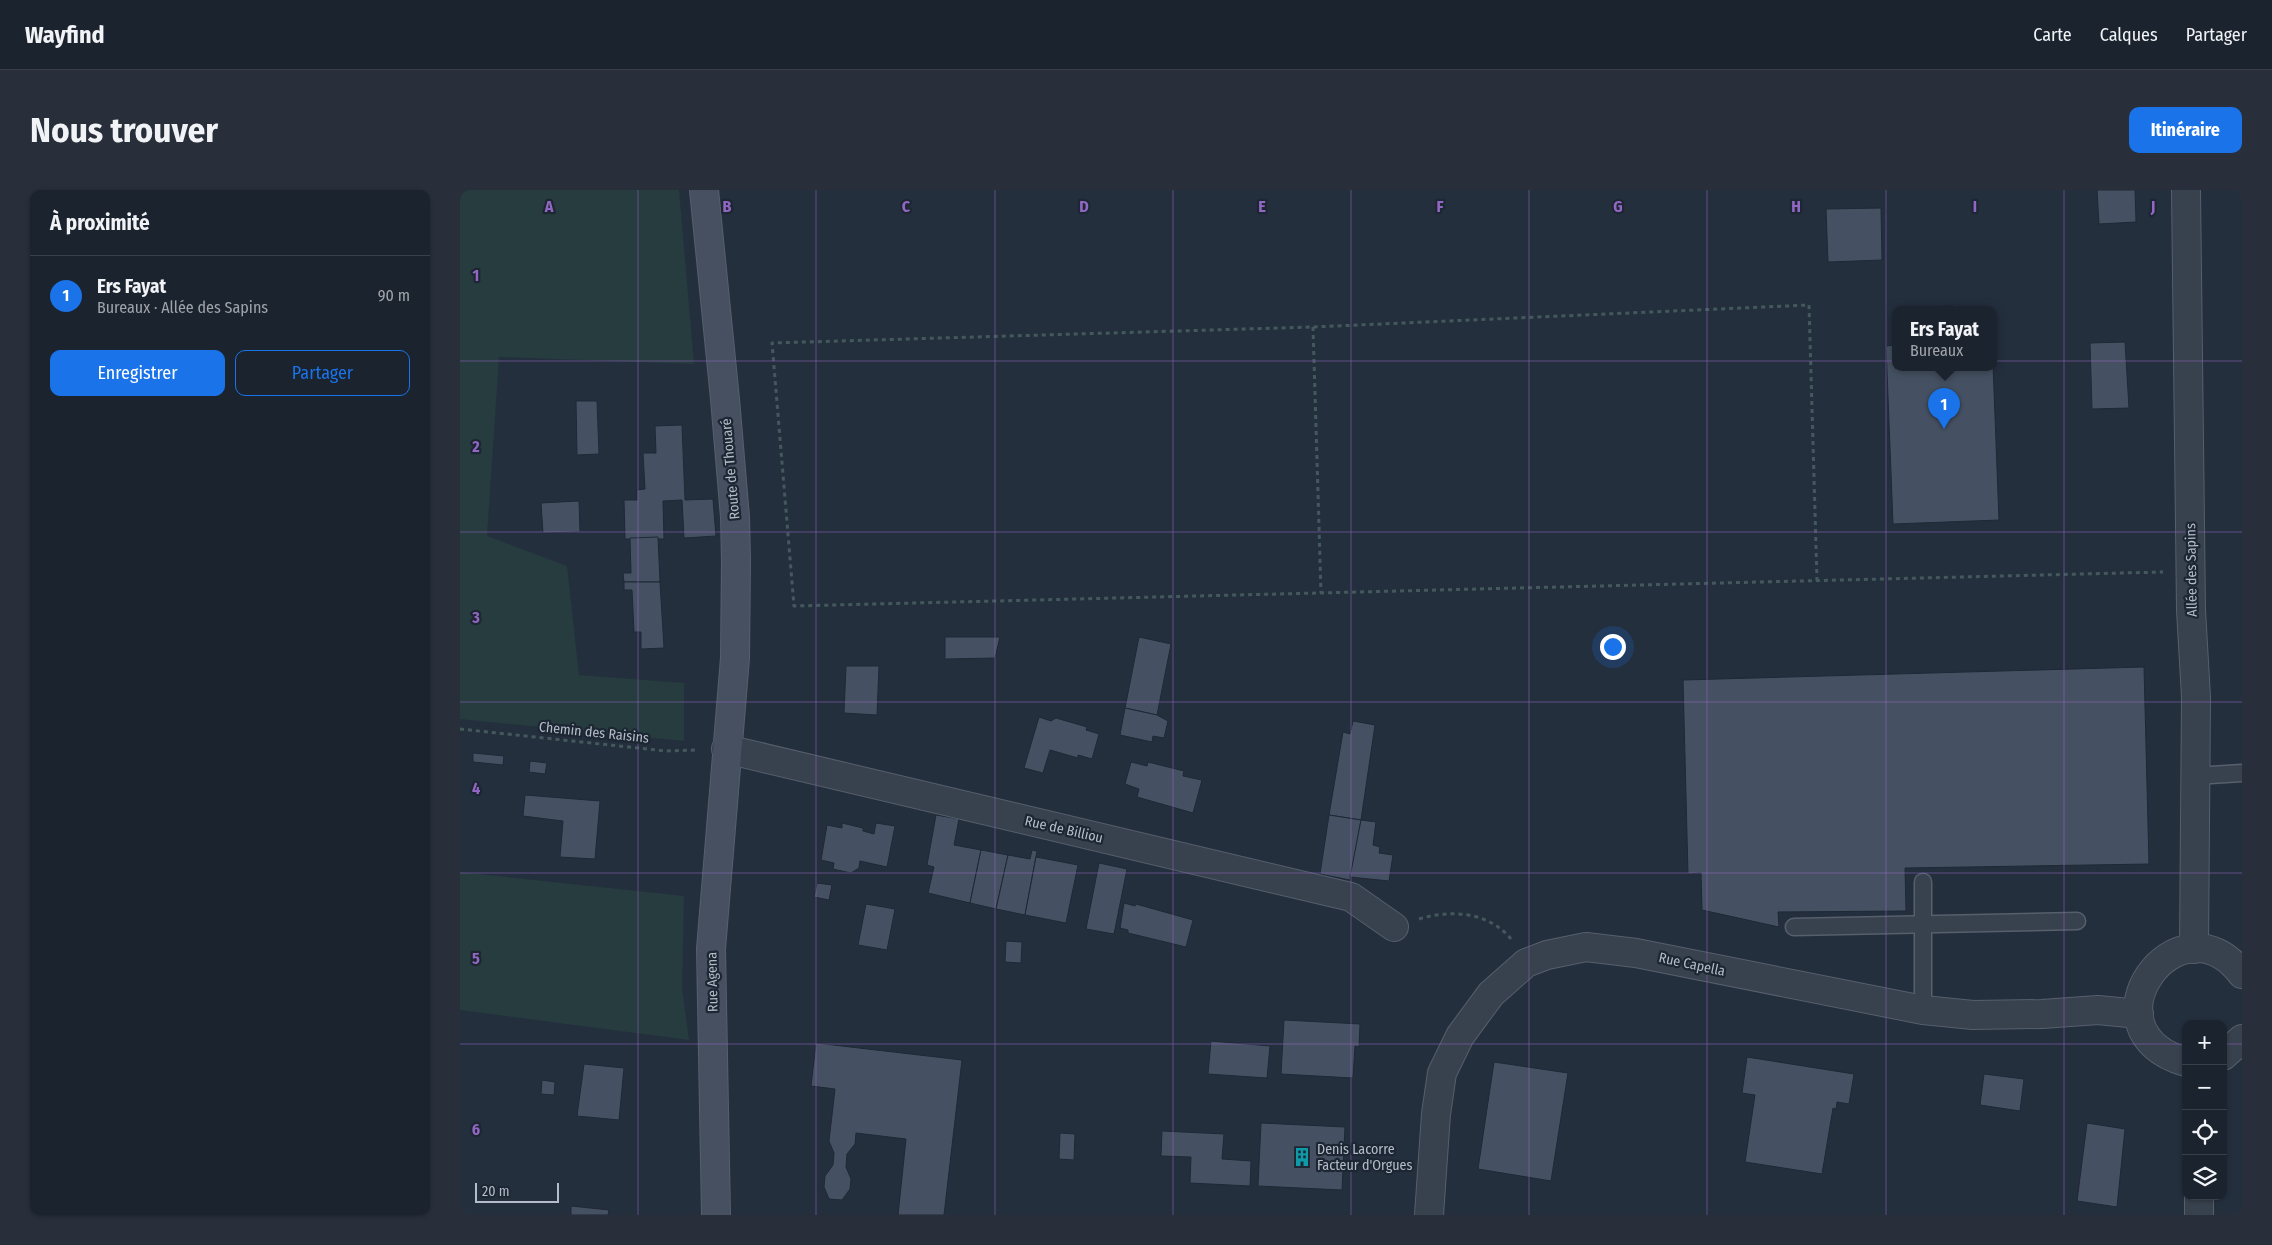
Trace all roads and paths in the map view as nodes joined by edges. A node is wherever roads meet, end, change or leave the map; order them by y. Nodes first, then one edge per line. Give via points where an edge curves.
1 (704, 190) edge
2 (2186, 190) edge
3 (1313, 326) junction
4 (2191, 572) junction
5 (1817, 581) junction
6 (1322, 593) junction
7 (460, 729) edge
8 (726, 749) junction
9 (2242, 772) edge
10 (2195, 776) junction
11 (1923, 882) dead end
12 (2077, 921) dead end
13 (1923, 922) junction
14 (1394, 927) joint
15 (1794, 927) dead end
16 (2194, 949) junction
17 (1526, 963) junction
18 (2242, 974) edge
19 (1923, 1010) junction
20 (2139, 1014) junction
21 (2242, 1039) edge
22 (2227, 1052) edge
23 (2182, 1061) edge
24 (2199, 1200) edge
25 (716, 1215) edge
26 (1429, 1215) edge
27 (2199, 1215) edge

1 - 8 main road, Route de Thouaré via 735,516 734,658
2 - 4 street, Allée des Sapins
3 - 5 path via 1809,305
3 - 6 path
3 - 6 path via 772,343 794,606
4 - 5 path
4 - 10 street, Allée des Sapins via 2196,697
5 - 6 path
7 - 8 path, Chemin des Raisins via 666,751
8 - 14 street, Rue de Billiou via 1351,897
8 - 25 main road, Rue Agena via 711,949
9 - 10 lane
10 - 16 street, Allée des Sapins
11 - 13 lane
12 - 13 lane
13 - 15 lane
13 - 19 lane
14 - 17 path via 1444,913 1468,914 1503,929
16 - 18 street via 2225,958
16 - 20 street via 2171,955 2152,970 2140,990
17 - 19 street, Rue Capella via 1546,955 1586,947 1620,951
17 - 26 street, Rue Capella via 1491,994 1460,1036 1442,1073
19 - 20 street, Rue Capella via 1973,1015 2098,1010
20 - 23 street via 2144,1031 2155,1046 2164,1054
21 - 22 street
24 - 27 street

